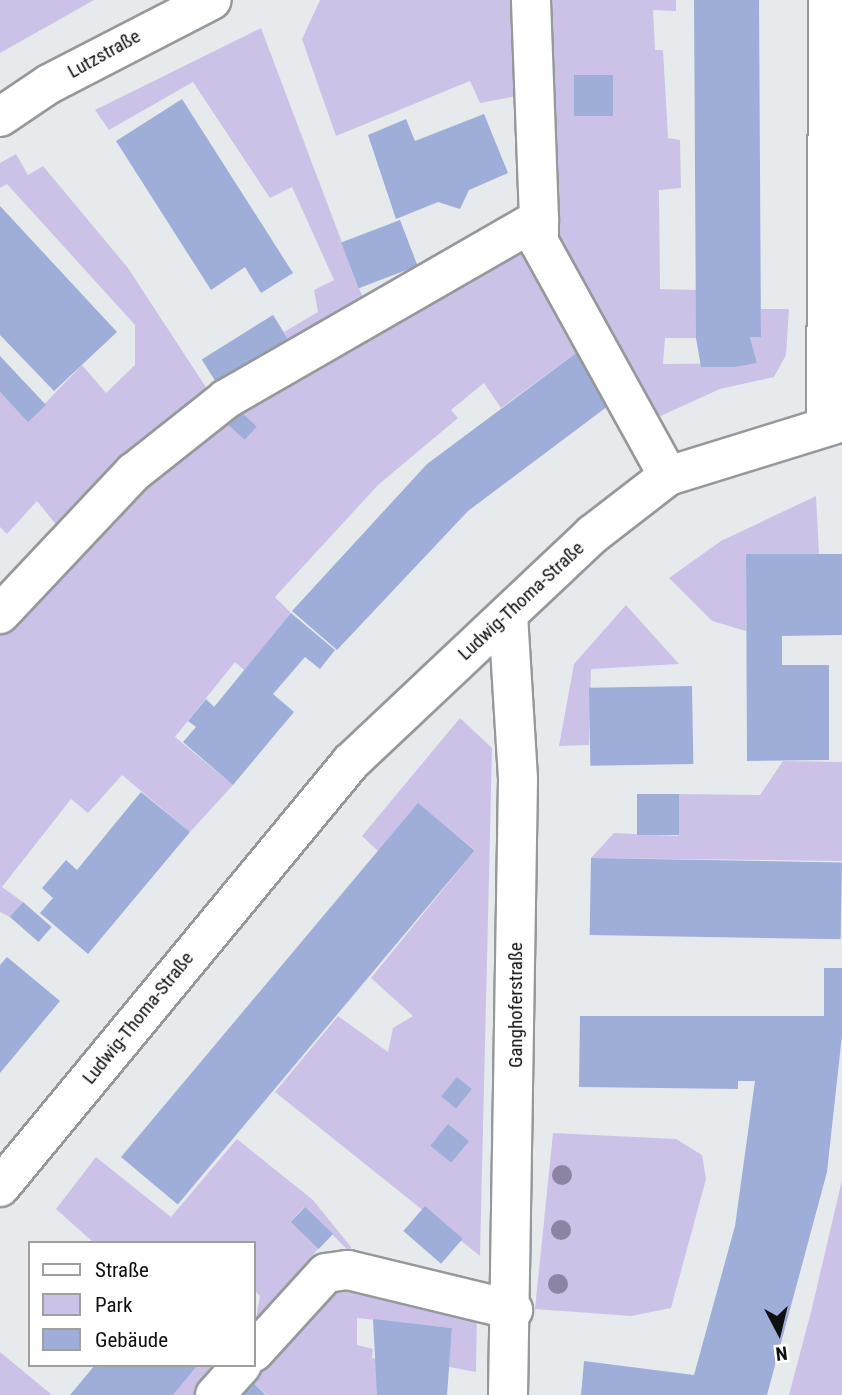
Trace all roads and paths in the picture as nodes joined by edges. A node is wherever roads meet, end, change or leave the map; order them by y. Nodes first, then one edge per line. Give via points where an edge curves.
1 (212, 0) edge
2 (531, 0) edge
3 (828, 0) edge
4 (0, 117) edge
5 (539, 219) junction
6 (834, 424) edge
7 (668, 476) junction
8 (0, 614) edge
9 (508, 615) junction
10 (0, 1187) edge
11 (513, 1310) junction
12 (256, 1350) edge
13 (240, 1367) edge
14 (215, 1395) edge
15 (508, 1395) edge

1 - 4 street, Lutzstraße via 61,77
2 - 5 street
3 - 6 street, Ludwig-Thoma-Straße
5 - 7 street via 539,242
5 - 8 street via 226,399 134,471
6 - 7 street, Ludwig-Thoma-Straße
7 - 9 street, Ludwig-Thoma-Straße via 593,534
9 - 10 street, Ludwig-Thoma-Straße via 351,761
9 - 11 street, Ganghoferstraße via 519,779
11 - 12 street via 348,1270 326,1273
11 - 15 street, Ganghoferstraße
13 - 14 street

